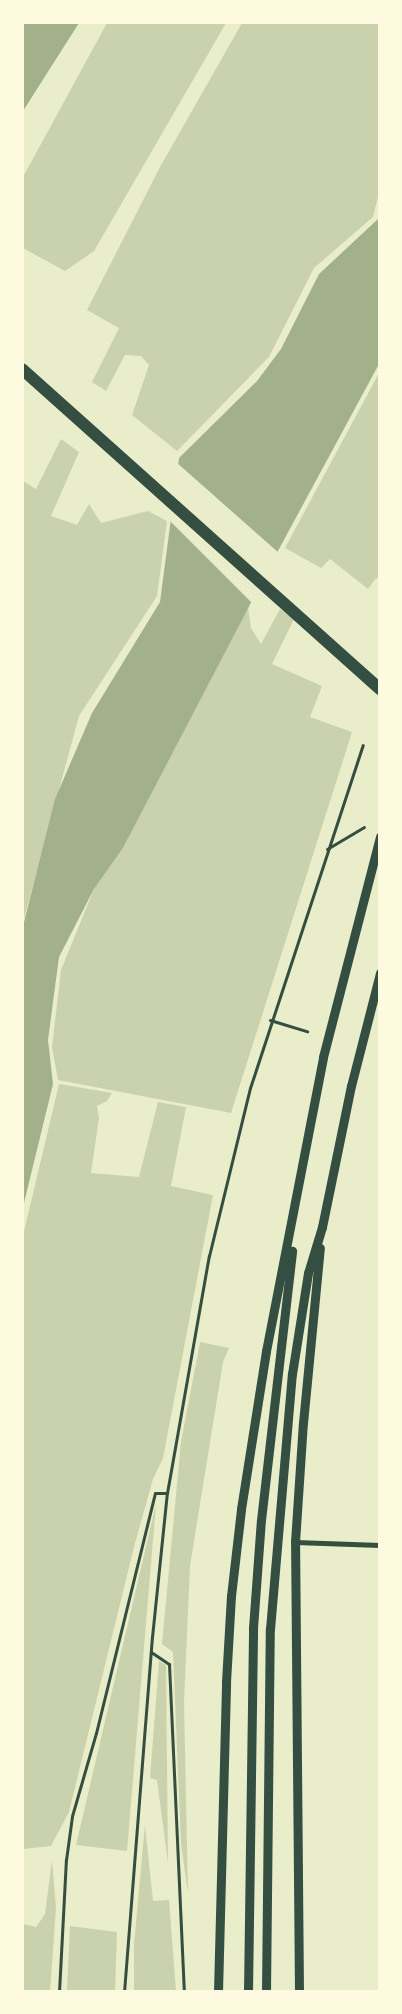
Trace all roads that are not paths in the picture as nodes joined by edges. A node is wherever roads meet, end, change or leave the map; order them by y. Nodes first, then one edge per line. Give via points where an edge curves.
1 (22, 369) edge
2 (380, 689) edge
3 (380, 836) edge
4 (380, 973) edge
5 (301, 1186) junction
6 (322, 1227) junction
7 (295, 1542) junction
8 (380, 1544) edge
9 (218, 1992) edge
10 (248, 1992) edge
11 (266, 1992) edge
12 (299, 1992) edge

1 - 2 main road
3 - 5 street via 323,1057
4 - 6 street via 351,1086
5 - 9 street via 266,1351 231,1596
5 - 10 street via 261,1520 250,1738
6 - 7 street
6 - 11 street via 308,1273 292,1374 277,1528 268,1739
7 - 8 street
7 - 12 street

